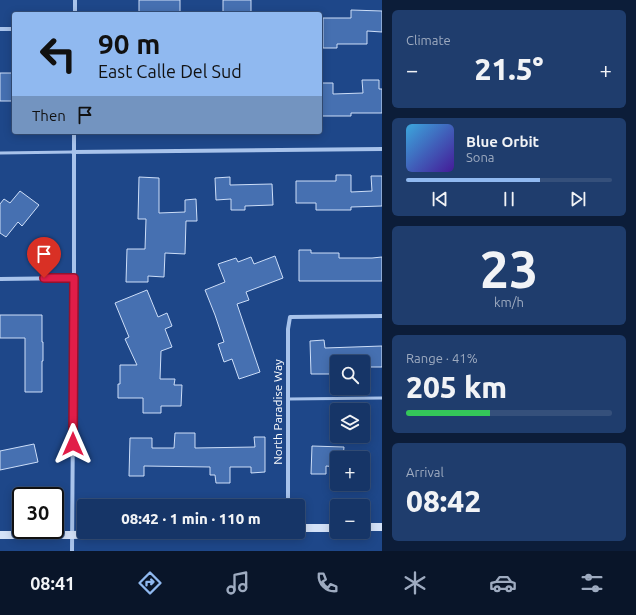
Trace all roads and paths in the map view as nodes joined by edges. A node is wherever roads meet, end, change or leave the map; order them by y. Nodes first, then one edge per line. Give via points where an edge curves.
1 (75, 0) edge
2 (75, 12) edge
3 (0, 29) edge
4 (12, 29) edge
5 (74, 134) edge
6 (382, 149) edge
7 (74, 152) junction
8 (0, 153) edge
9 (74, 278) junction
10 (0, 279) edge
11 (382, 316) edge
12 (382, 398) edge
13 (288, 399) junction
14 (288, 499) edge
15 (370, 527) edge
16 (382, 527) edge
17 (305, 528) edge
18 (330, 528) edge
19 (0, 535) edge
20 (72, 535) junction
21 (77, 535) edge
22 (72, 551) edge

1 - 2 street
3 - 4 street
5 - 7 street
6 - 7 street
7 - 8 lane
7 - 9 street
9 - 10 street
9 - 20 street
11 - 13 street, North Paradise Way via 290,317
12 - 13 lane
13 - 14 street, North Paradise Way
15 - 16 street
17 - 18 street
19 - 20 street
20 - 21 street
20 - 22 street

